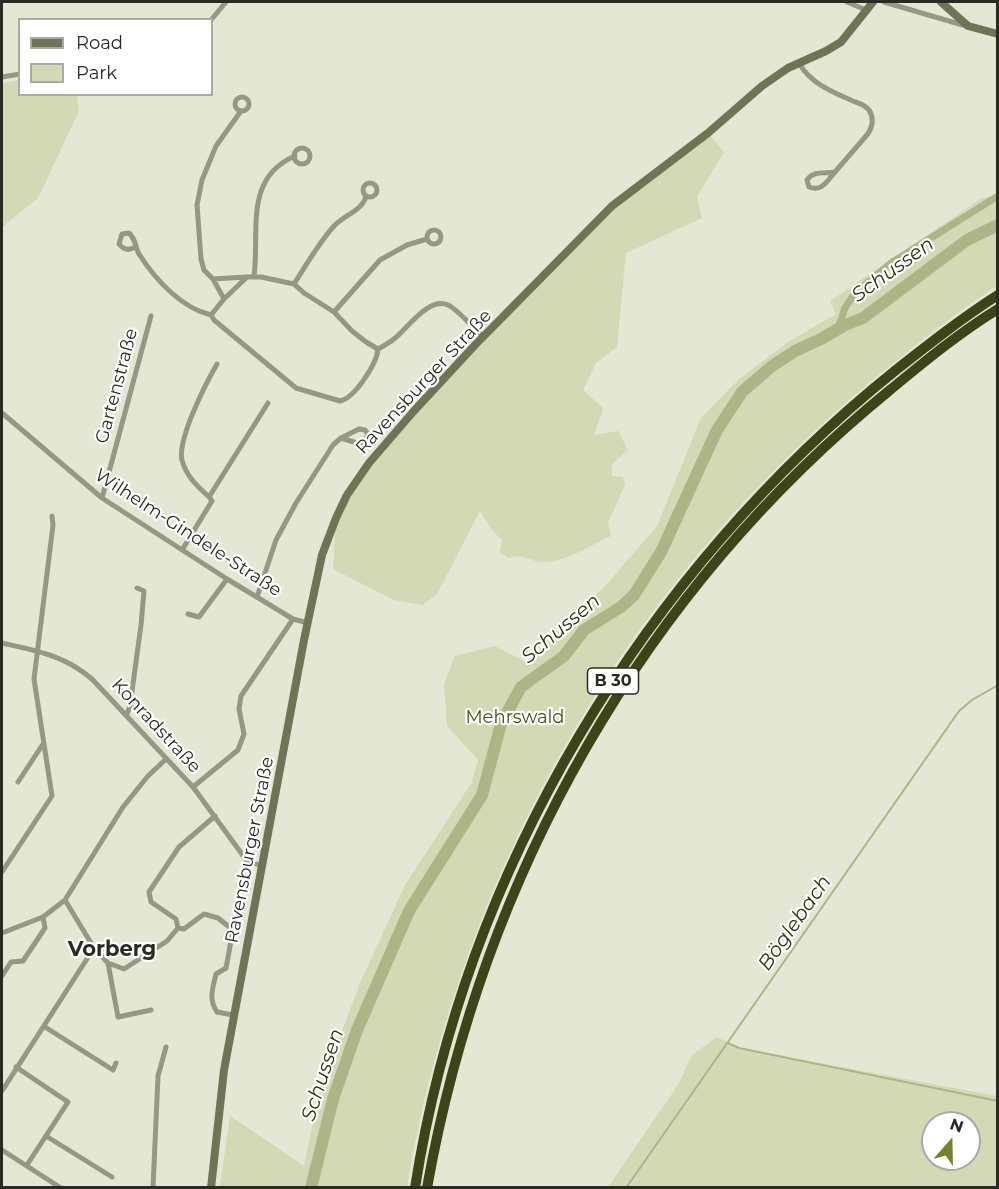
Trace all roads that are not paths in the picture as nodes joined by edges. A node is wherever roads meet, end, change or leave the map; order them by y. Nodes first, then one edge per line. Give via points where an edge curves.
1 (226, 2) edge
2 (847, 2) edge
3 (873, 2) edge
4 (884, 2) edge
5 (941, 2) edge
6 (866, 10) junction
7 (213, 18) edge
8 (968, 26) junction
9 (998, 34) edge
10 (799, 63) junction
11 (18, 74) edge
12 (2, 77) edge
13 (241, 111) dead end
14 (295, 156) dead end
15 (835, 172) junction
16 (366, 196) dead end
17 (428, 239) dead end
18 (135, 247) dead end
19 (254, 276) junction
20 (247, 277) junction
21 (213, 279) junction
22 (294, 284) junction
23 (998, 295) edge
24 (224, 299) junction
25 (998, 309) edge
26 (334, 312) junction
27 (212, 315) junction
28 (151, 316) dead end
29 (484, 337) junction
30 (378, 349) junction
31 (217, 364) dead end
32 (268, 402) dead end
33 (2, 413) edge
34 (341, 438) dead end
35 (209, 497) junction
36 (102, 498) junction
37 (52, 516) dead end
38 (182, 550) junction
39 (227, 579) junction
40 (136, 588) dead end
41 (257, 597) junction
42 (188, 614) dead end
43 (293, 619) junction
44 (308, 623) junction
45 (2, 644) edge
46 (38, 651) junction
47 (127, 714) junction
48 (43, 744) junction
49 (166, 759) junction
50 (18, 782) dead end
51 (193, 787) junction
52 (215, 816) junction
53 (262, 866) junction
54 (2, 872) edge
55 (65, 900) junction
56 (43, 917) junction
57 (178, 928) junction
58 (2, 933) edge
59 (94, 948) junction
60 (108, 963) junction
61 (2, 976) edge
62 (151, 1010) dead end
63 (233, 1015) junction
64 (45, 1027) junction
65 (166, 1047) dead end
66 (116, 1063) dead end
67 (16, 1067) junction
68 (2, 1091) edge
69 (46, 1136) junction
70 (2, 1150) edge
71 (27, 1165) junction
72 (112, 1177) dead end
73 (61, 1188) edge
74 (153, 1188) edge
75 (211, 1188) edge
76 (415, 1188) edge
77 (427, 1188) edge

1 - 7 street
2 - 6 street
3 - 6 main road, Ravensburger Straße
4 - 8 street
5 - 8 main road
6 - 10 main road, Ravensburger Straße via 841,42
8 - 9 main road
10 - 15 street via 804,73 828,90 864,106 873,120 871,130
10 - 29 main road, Ravensburger Straße via 754,93 612,206
11 - 12 street
13 - 21 street via 216,146 197,205 201,259 204,270
14 - 19 street via 269,175 258,201
15 - 15 street via 814,173 807,180 809,187 821,188
16 - 22 street via 361,206 322,241
17 - 26 street via 380,260
18 - 27 street via 173,294
19 - 20 street
19 - 22 street
20 - 21 street
20 - 24 street
21 - 24 street
22 - 26 street
23 - 76 highway, B 30 via 855,403 757,497 706,555 608,688 537,813 478,951 450,1034
24 - 27 street
25 - 77 highway, B 30 via 870,406 796,474 716,562 656,637 618,694 548,818 505,910 462,1038
26 - 30 street
27 - 30 street via 296,388 334,400 351,396 375,362
28 - 36 street, Gartenstraße
29 - 30 street via 451,307 439,303
29 - 44 main road, Ravensburger Straße via 388,440 347,495 322,555
31 - 35 street via 188,426 181,458 190,479
32 - 35 street
33 - 36 street, Wilhelm-Gindele-Straße
34 - 41 street via 285,522
35 - 38 street via 212,501
36 - 38 street, Wilhelm-Gindele-Straße
37 - 46 street
38 - 39 street, Wilhelm-Gindele-Straße
39 - 41 street, Wilhelm-Gindele-Straße
39 - 42 street via 199,617
40 - 47 street via 144,591
41 - 43 street, Wilhelm-Gindele-Straße
43 - 44 street, Wilhelm-Gindele-Straße
43 - 51 street via 241,696 239,709 244,734 238,750
44 - 53 main road, Ravensburger Straße
45 - 46 street, Konradstraße
46 - 47 street, Konradstraße via 77,666
46 - 48 street via 34,679
47 - 49 street, Konradstraße
48 - 50 street
48 - 54 street via 52,796
49 - 51 street, Konradstraße
49 - 55 street via 123,807
51 - 52 street, Konradstraße
52 - 53 street, Konradstraße via 247,861
52 - 57 street via 179,847 149,892 151,902 176,919
53 - 63 main road, Ravensburger Straße
55 - 56 street
55 - 59 street
56 - 58 street
56 - 61 street via 45,928 24,961 12,962
57 - 60 street via 168,941 124,969
57 - 63 street via 184,929 204,914 218,918 233,930 226,968 216,974 211,998 217,1012
59 - 60 street
59 - 64 street
60 - 62 street via 118,1017
63 - 75 main road, Ravensburger Straße
64 - 66 street via 113,1070
64 - 67 street
65 - 74 street via 158,1076
67 - 68 street
67 - 69 street via 68,1102
69 - 71 street
69 - 72 street
70 - 71 street
71 - 73 street

